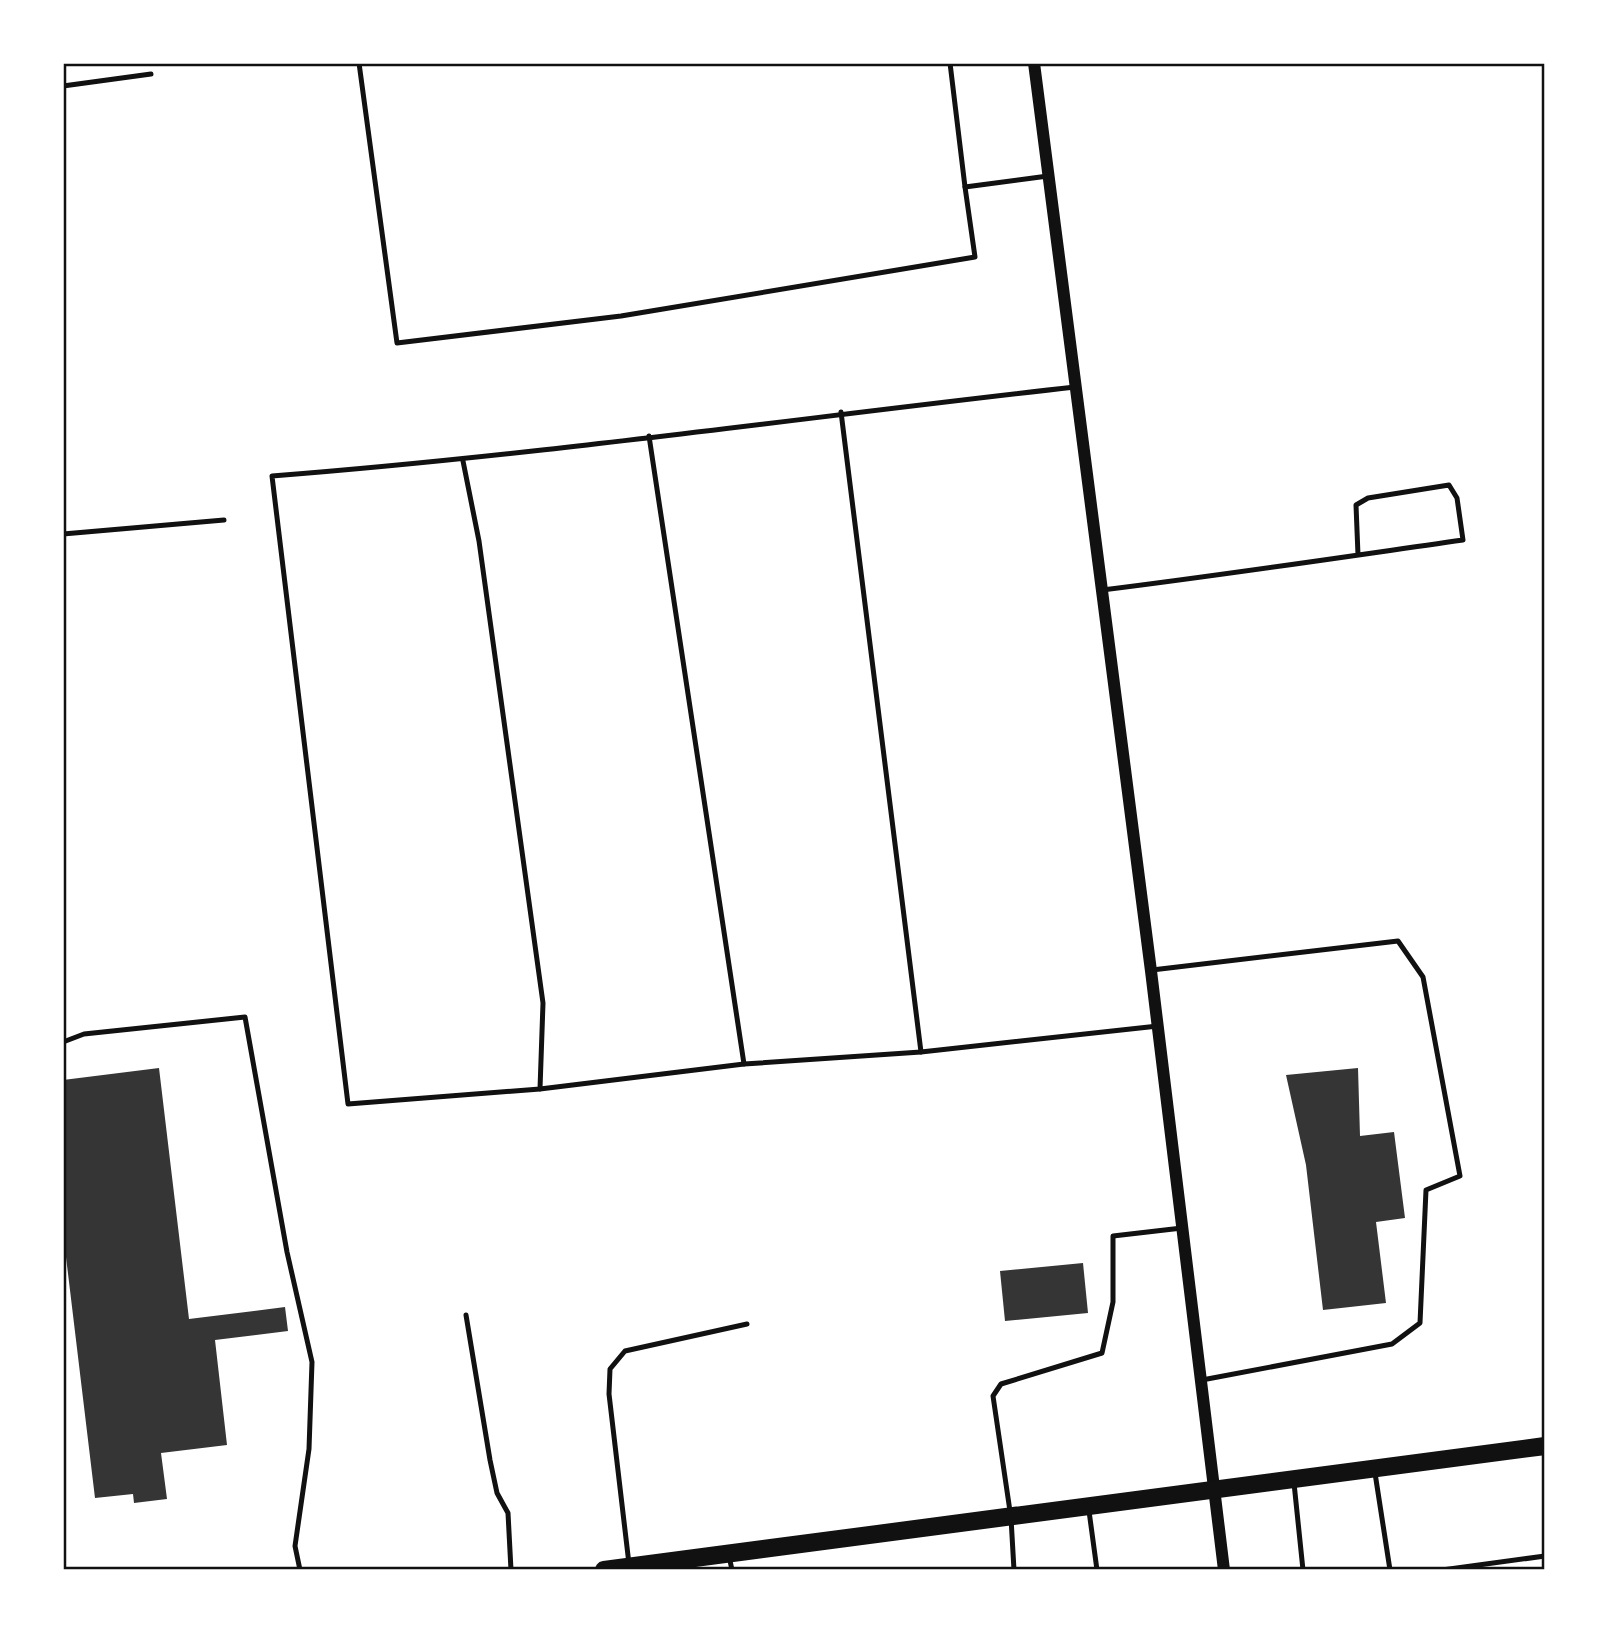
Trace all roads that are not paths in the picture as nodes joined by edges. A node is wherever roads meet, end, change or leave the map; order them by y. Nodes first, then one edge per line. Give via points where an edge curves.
1 (359, 63) edge
2 (950, 63) edge
3 (1034, 63) edge
4 (151, 74) dead end
5 (63, 86) edge
6 (1048, 176) junction
7 (965, 187) junction
8 (1076, 386) junction
9 (841, 412) junction
10 (649, 436) junction
11 (463, 461) junction
12 (223, 520) dead end
13 (63, 534) edge
14 (1358, 555) junction
15 (1102, 590) junction
16 (1151, 971) junction
17 (1158, 1026) junction
18 (63, 1042) edge
19 (921, 1052) junction
20 (744, 1064) junction
21 (540, 1089) junction
22 (1183, 1228) junction
23 (466, 1315) dead end
24 (747, 1324) dead end
25 (1202, 1381) junction
26 (1545, 1446) edge
27 (1374, 1470) junction
28 (1294, 1481) junction
29 (1214, 1492) junction
30 (1089, 1508) junction
31 (1011, 1518) junction
32 (1545, 1556) edge
33 (730, 1562) edge
34 (63, 1564) edge
35 (629, 1567) junction
36 (64, 1570) edge
37 (300, 1570) edge
38 (511, 1570) edge
39 (604, 1570) edge
40 (1014, 1570) edge
41 (1097, 1570) edge
42 (1224, 1570) edge
43 (1303, 1570) edge
44 (1390, 1570) edge
45 (1442, 1570) edge

1 - 7 lane via 397,343 621,316 975,257
2 - 7 lane
3 - 6 street
4 - 5 lane
6 - 7 lane
6 - 8 street
8 - 9 lane
8 - 15 street
9 - 10 lane
9 - 19 lane
10 - 11 lane
10 - 20 lane
11 - 21 lane via 479,541 543,1003
11 - 21 lane via 272,476 348,1104
12 - 13 lane
14 - 14 lane via 1464,540 1457,498 1449,485 1368,498 1356,505
14 - 15 lane
15 - 16 street
16 - 17 street
16 - 25 lane via 1398,941 1423,977 1460,1176 1426,1191 1420,1323 1392,1344
17 - 19 lane
17 - 22 street
18 - 37 lane via 84,1034 246,1017 287,1252 312,1362 309,1449 295,1546
19 - 20 lane
20 - 21 lane
22 - 25 street
22 - 31 lane via 1113,1236 1112,1302 1102,1353 1001,1384 993,1396
23 - 38 lane via 497,1493 508,1513
24 - 35 lane via 625,1351 610,1370
25 - 29 street
26 - 27 main road
27 - 28 main road
27 - 44 lane
28 - 29 main road
28 - 43 lane
29 - 30 main road
29 - 42 street
30 - 31 main road
30 - 41 lane
31 - 33 main road
31 - 40 lane
32 - 45 lane
33 - 35 main road
34 - 36 lane
35 - 39 main road

